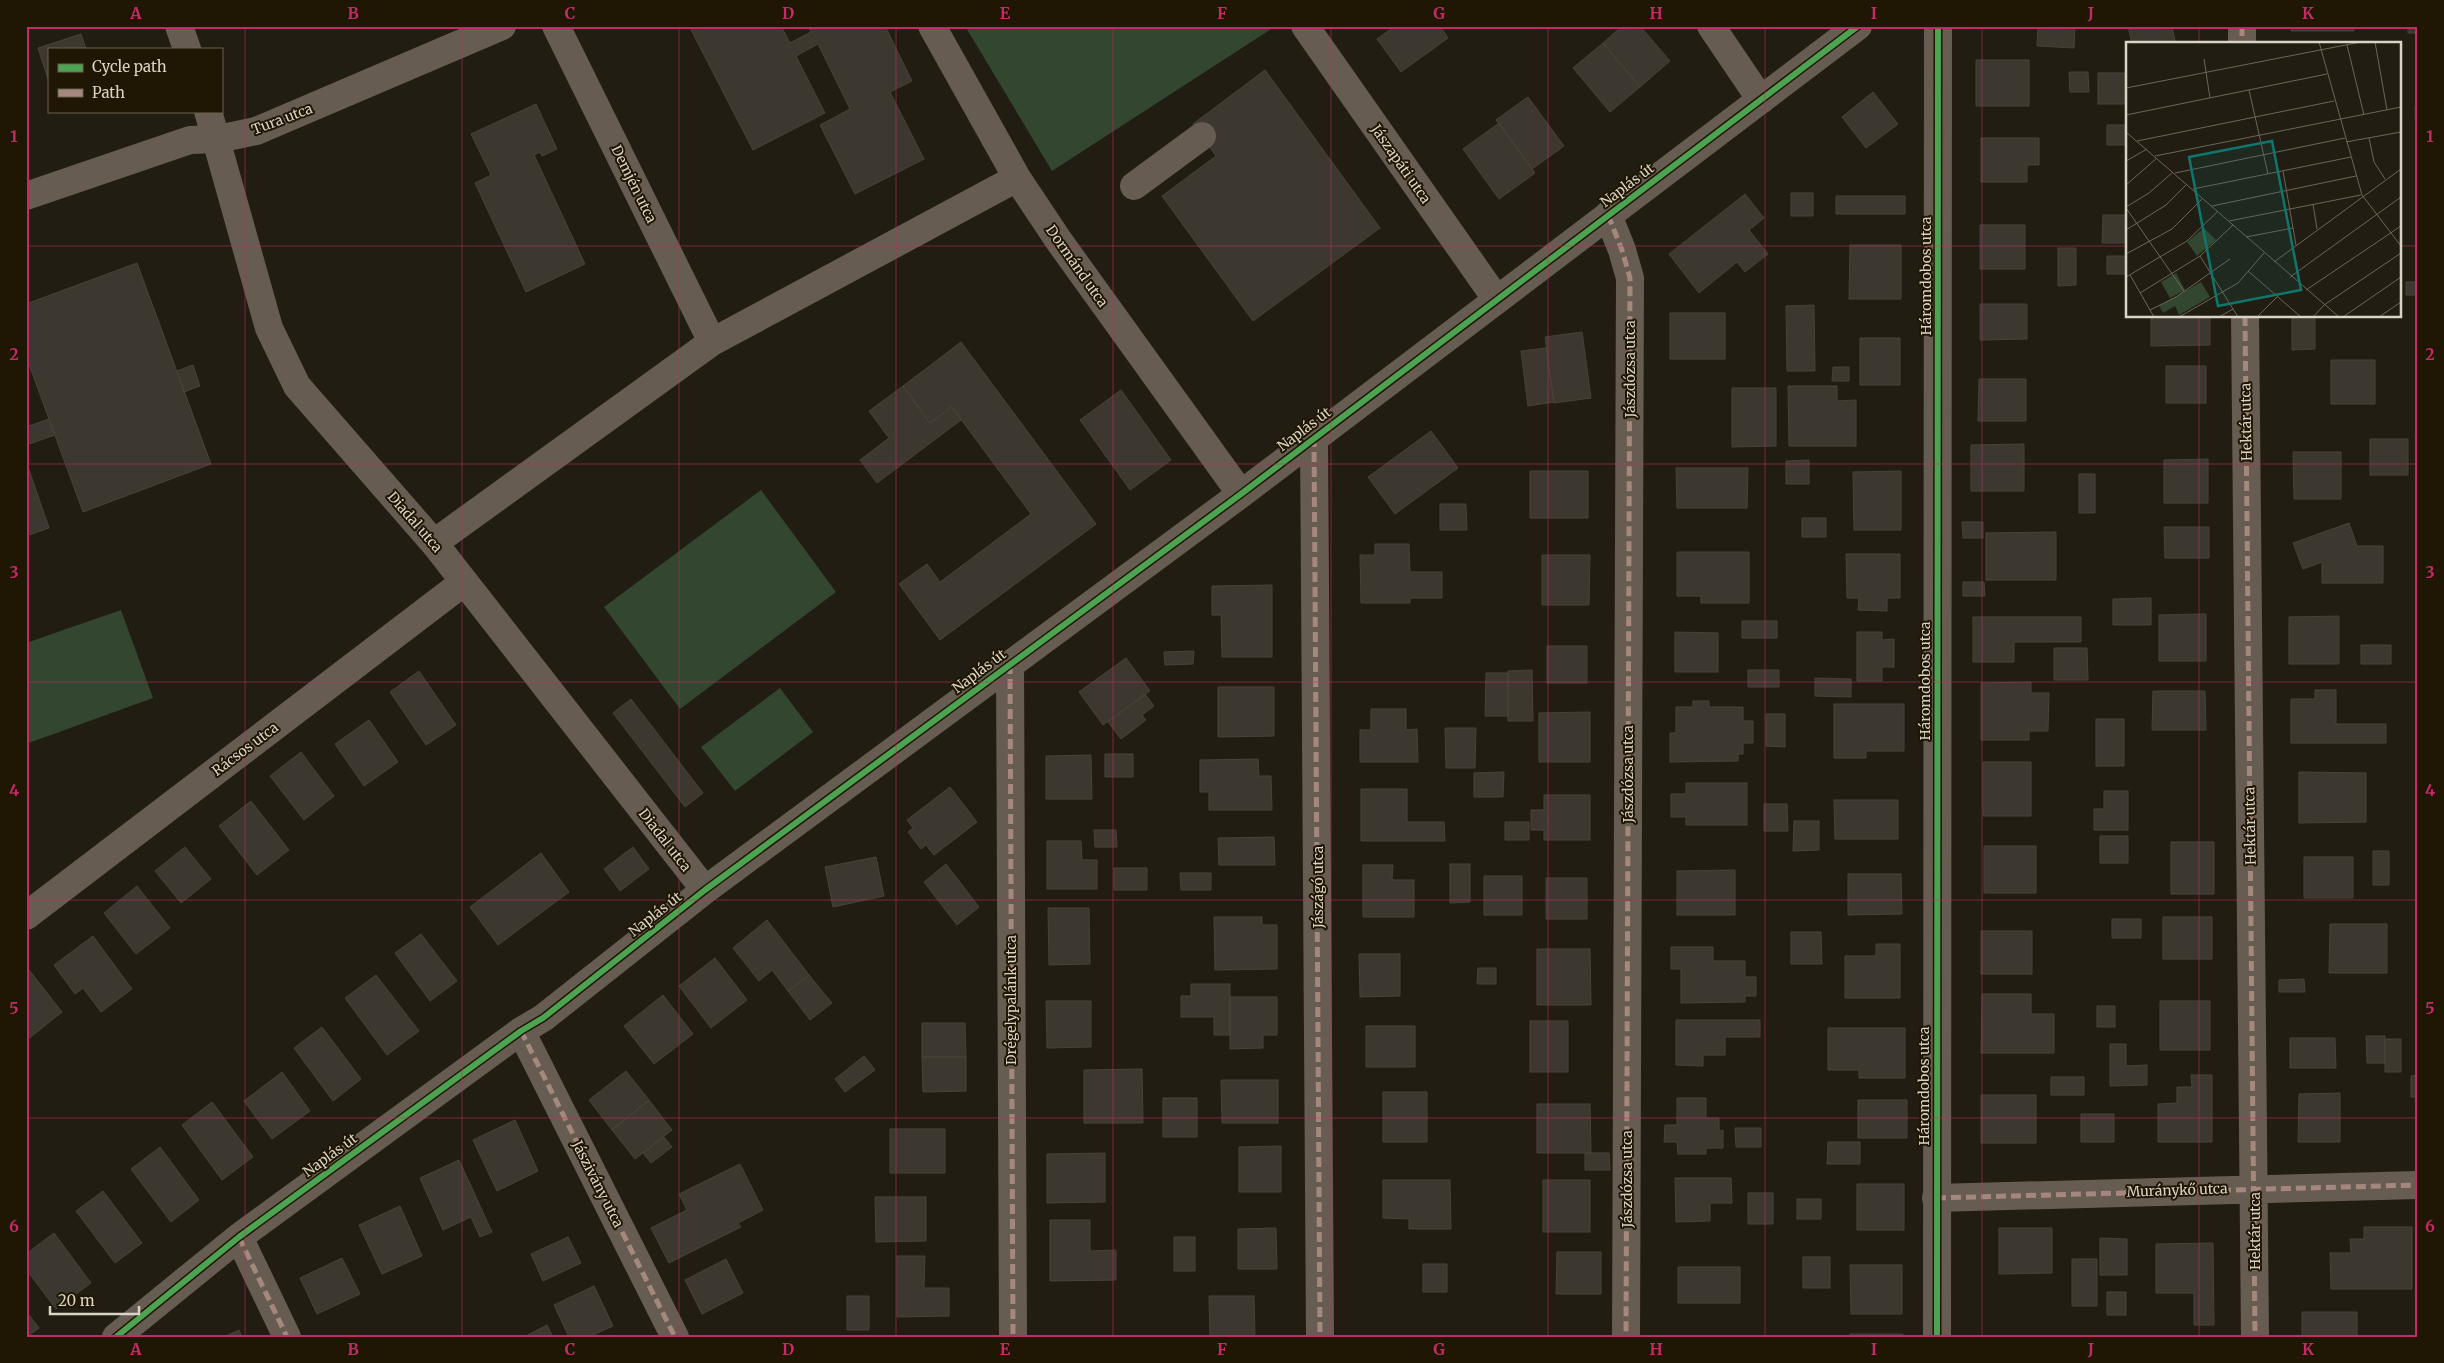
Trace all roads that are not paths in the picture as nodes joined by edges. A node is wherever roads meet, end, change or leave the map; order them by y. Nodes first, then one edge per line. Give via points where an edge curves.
1 (180, 26) edge
2 (502, 26) edge
3 (556, 26) edge
4 (932, 26) edge
5 (1306, 26) edge
6 (1711, 26) edge
7 (1858, 26) edge
8 (1938, 26) edge
9 (2242, 26) edge
10 (2242, 42) edge
11 (187, 48) edge
12 (1761, 100) junction
13 (208, 112) edge
14 (1202, 136) dead end
15 (218, 139) junction
16 (1017, 178) junction
17 (1134, 186) dead end
18 (26, 196) edge
19 (1608, 215) junction
20 (1497, 300) junction
21 (2245, 318) edge
22 (712, 342) junction
23 (1314, 437) junction
24 (1241, 494) junction
25 (434, 543) junction
26 (464, 582) junction
27 (1010, 664) junction
28 (705, 890) junction
29 (26, 916) edge
30 (521, 1031) junction
31 (2418, 1185) edge
32 (2254, 1188) junction
33 (1936, 1198) junction
34 (239, 1237) junction
35 (116, 1337) edge
36 (287, 1337) edge
37 (675, 1337) edge
38 (1013, 1337) edge
39 (1320, 1337) edge
40 (1626, 1337) edge
41 (1937, 1337) edge
42 (2255, 1337) edge

1 - 11 street
2 - 15 street, Tura utca via 262,129
3 - 22 street, Demjén utca
4 - 16 street, Dormánd utca
5 - 20 street, Jászapáti utca
6 - 12 street
7 - 12 street, Naplás út
8 - 33 street, Háromdobos utca
9 - 10 street
12 - 19 street, Naplás út
13 - 15 street, Diadal utca
14 - 17 street
15 - 18 street, Tura utca via 190,140
15 - 25 street, Diadal utca via 269,328 297,386
16 - 22 street
16 - 24 street, Dormánd utca
19 - 20 street, Naplás út
19 - 40 street, Jászdózsa utca via 1630,278
20 - 23 street, Naplás út
21 - 32 street, Hektár utca
22 - 25 street
23 - 24 street, Naplás út
23 - 39 street, Jászágó utca
24 - 27 street, Naplás út
25 - 26 street, Diadal utca
26 - 28 street, Diadal utca
26 - 29 street, Rácsos utca
27 - 28 street, Naplás út
27 - 38 street, Drégelypalánk utca
28 - 30 street, Naplás út via 543,1018
30 - 34 street, Naplás út
30 - 37 street, Jászivány utca
31 - 32 street, Muránykő utca
32 - 33 street, Muránykő utca
32 - 42 street, Hektár utca
33 - 41 street, Háromdobos utca
34 - 35 street, Naplás út
34 - 36 street

